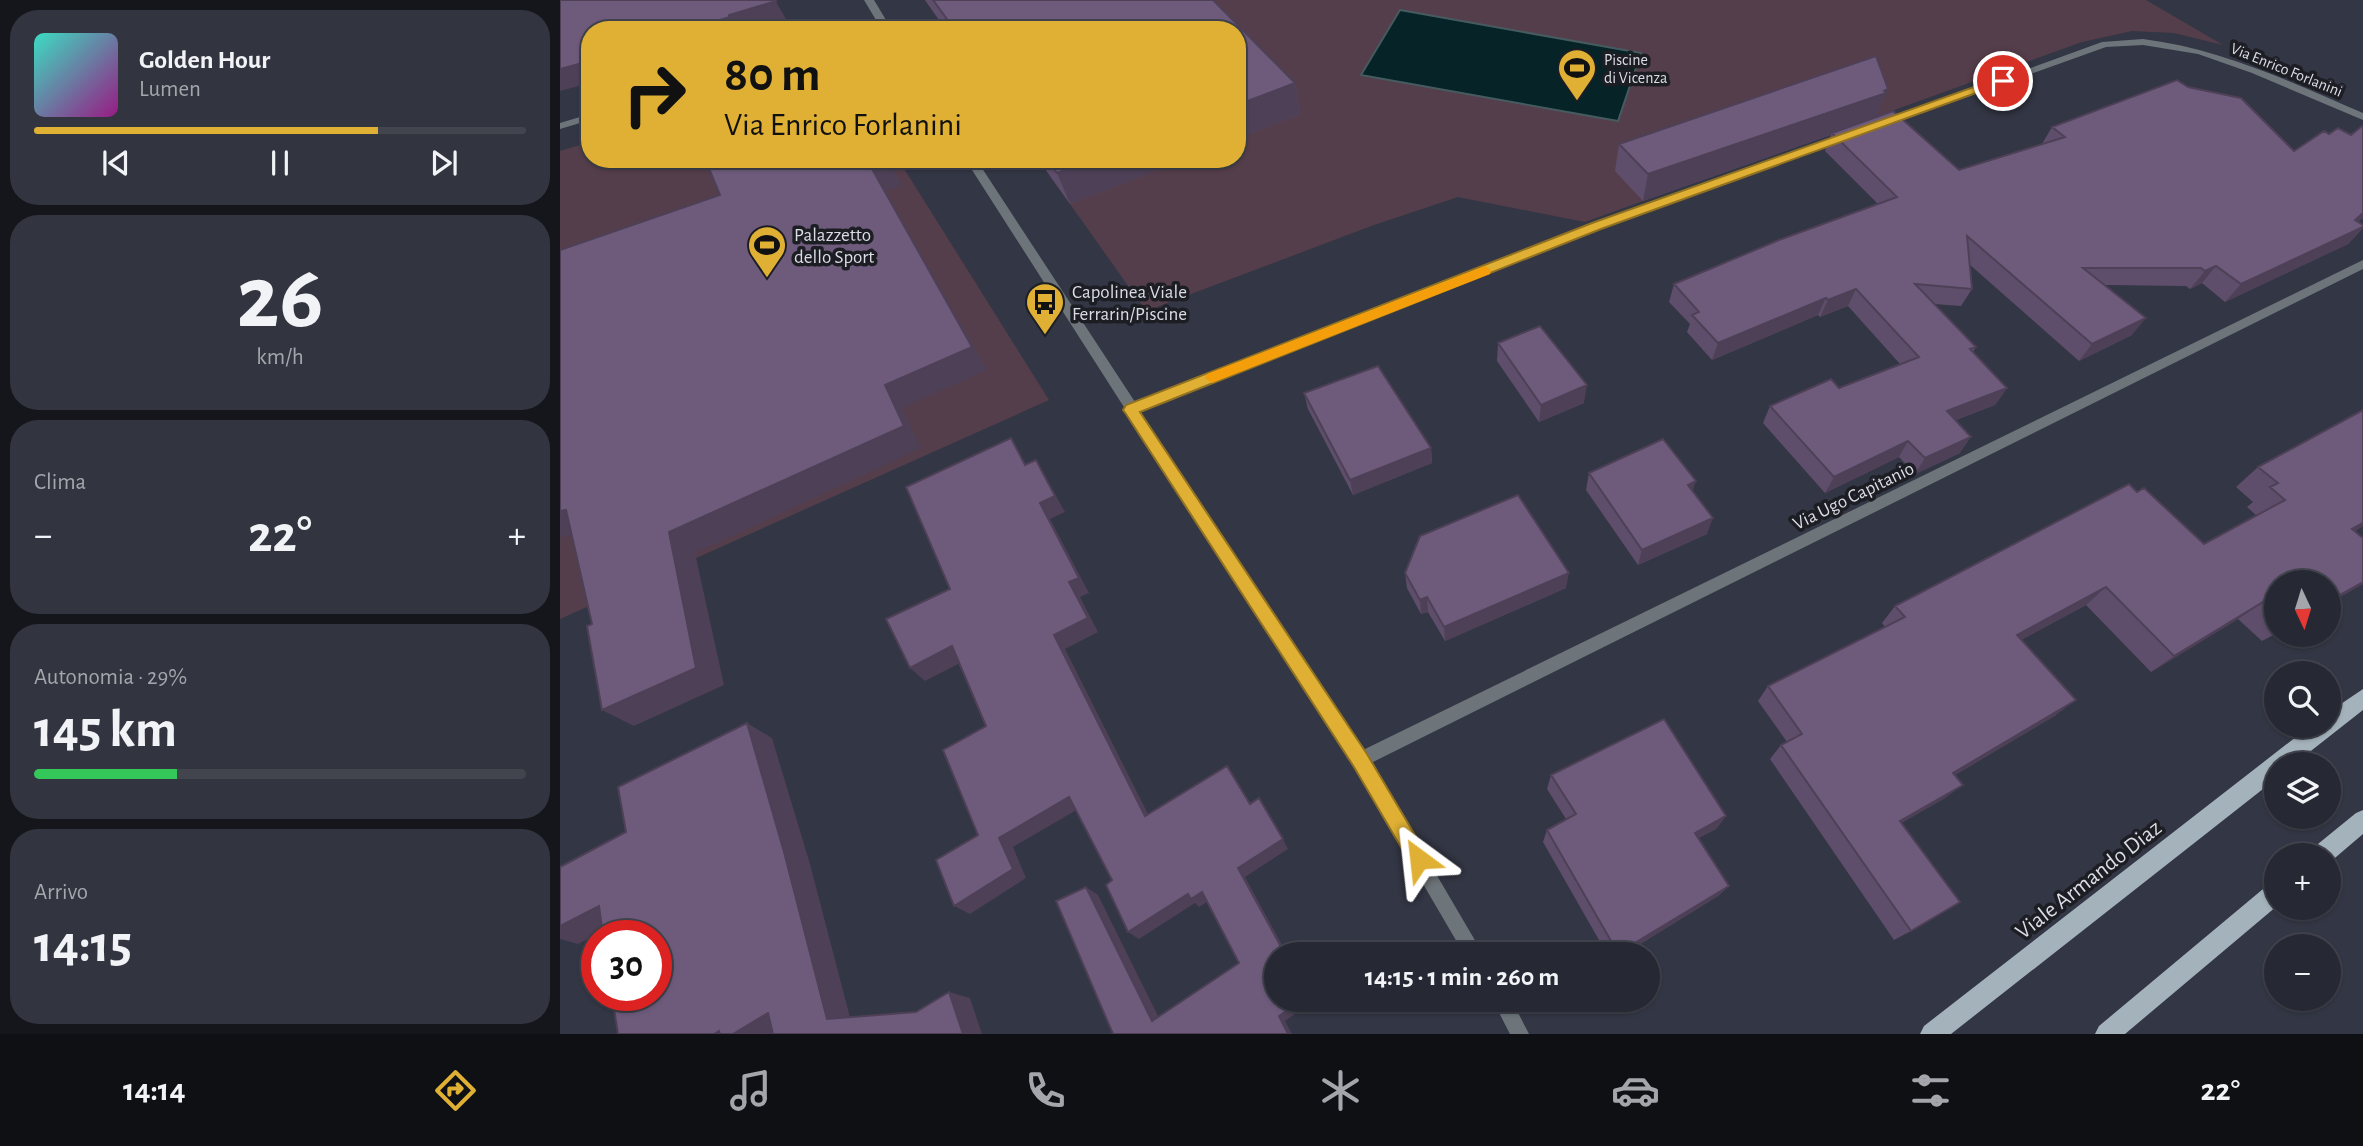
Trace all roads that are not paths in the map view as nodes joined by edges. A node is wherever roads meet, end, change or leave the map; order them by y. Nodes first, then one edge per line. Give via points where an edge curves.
1 (869, 0) edge
2 (882, 21) edge
3 (2363, 117) edge
4 (581, 120) edge
5 (560, 126) edge
6 (1870, 128) edge
7 (1857, 133) edge
8 (976, 168) edge
9 (2363, 264) edge
10 (1131, 410) junction
11 (2363, 698) edge
12 (2341, 715) edge
13 (2311, 738) edge
14 (2294, 752) edge
15 (1360, 761) junction
16 (2264, 775) edge
17 (2363, 820) edge
18 (2336, 843) edge
19 (2264, 903) edge
20 (1467, 942) edge
21 (1508, 1012) edge
22 (1520, 1034) edge
23 (1932, 1034) edge
24 (2107, 1034) edge

1 - 2 street
3 - 6 street, Via Enrico Forlanini via 2253,69 2142,42 2105,44
4 - 5 street
7 - 10 street via 1597,226
8 - 10 street
9 - 15 street, Via Ugo Capitanio
10 - 15 street
11 - 12 main road, Viale Armando Diaz
13 - 14 main road, Viale Armando Diaz
15 - 20 street
16 - 23 main road, Viale Armando Diaz
17 - 18 main road
19 - 24 main road
21 - 22 street

